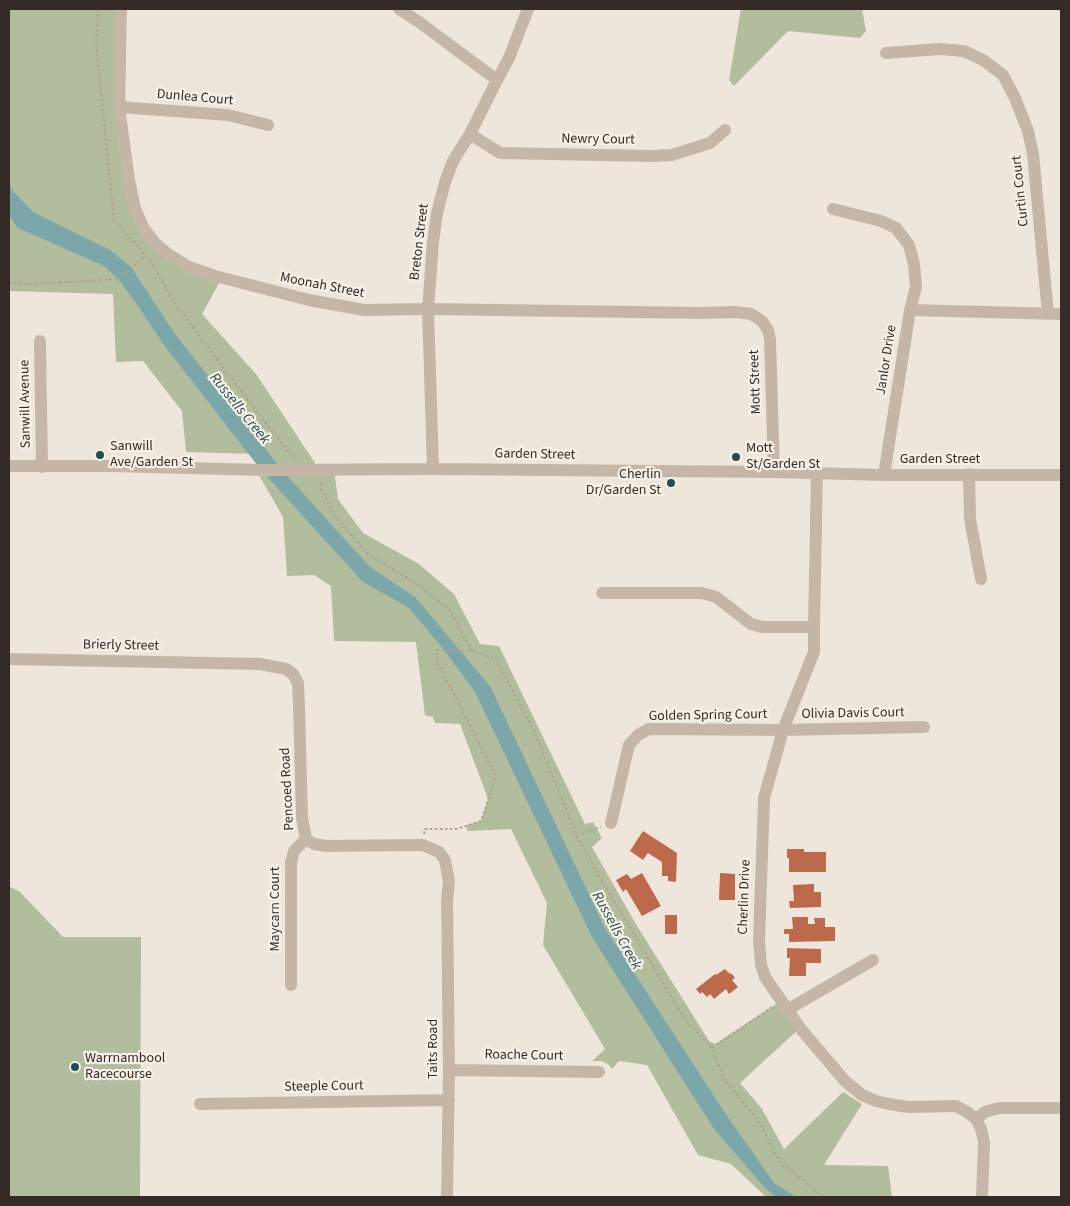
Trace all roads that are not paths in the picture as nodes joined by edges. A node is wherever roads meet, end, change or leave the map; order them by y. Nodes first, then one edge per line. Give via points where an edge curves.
1 (121, 9) edge
2 (399, 9) edge
3 (528, 9) edge
4 (886, 52) dead end
5 (497, 80) junction
6 (119, 107) junction
7 (268, 124) dead end
8 (725, 130) dead end
9 (470, 134) junction
10 (832, 209) dead end
11 (428, 309) junction
12 (910, 310) junction
13 (735, 312) joint
14 (1055, 314) edge
15 (40, 340) dead end
16 (9, 466) edge
17 (42, 466) junction
18 (433, 469) junction
19 (774, 472) junction
20 (817, 473) junction
21 (970, 474) junction
22 (884, 475) junction
23 (1061, 475) edge
24 (981, 579) dead end
25 (602, 593) dead end
26 (814, 627) junction
27 (9, 659) edge
28 (232, 663) joint
29 (924, 727) dead end
30 (783, 730) junction
31 (611, 823) road end
32 (306, 839) junction
33 (448, 900) joint
34 (873, 960) dead end
35 (291, 985) dead end
36 (784, 1005) junction
37 (449, 1070) junction
38 (599, 1072) dead end
39 (449, 1100) junction
40 (200, 1104) dead end
41 (1061, 1108) edge
42 (976, 1119) junction
43 (447, 1197) edge
44 (982, 1197) edge

1 - 6 street, Moonah Street
2 - 5 street
3 - 5 street, Breton Street via 510,58
4 - 14 street, Curtin Court via 964,51 984,60 1003,75 1028,131
5 - 9 street, Breton Street
6 - 7 street, Dunlea Court via 228,115
6 - 11 street, Moonah Street via 135,208 143,227 168,254 215,276 309,300 364,310
8 - 9 street, Newry Court via 710,143 672,155 651,156 500,153
9 - 11 street, Breton Street via 453,161 436,213
10 - 12 street via 896,228 909,245 914,264 916,287
11 - 13 street, Moonah Street
11 - 18 street, Breton Street
12 - 14 street, Janlor Drive
12 - 22 street, Janlor Drive
13 - 19 street, Mott Street via 751,314 768,330
15 - 17 street, Sanwill Avenue
16 - 17 street, Garden Street
17 - 18 street, Garden Street
18 - 19 street, Garden Street
19 - 20 street, Garden Street
20 - 22 street, Garden Street
20 - 26 street, Cherlin Drive
21 - 22 street, Garden Street
21 - 23 street, Garden Street
21 - 24 street via 970,519
25 - 26 street via 702,593 716,597 751,624
26 - 30 street, Cherlin Drive via 814,652
27 - 28 street, Brierly Street
28 - 32 street, Pencoed Road via 286,668 298,684 302,818
29 - 30 street, Olivia Davis Court
30 - 31 street, Golden Spring Court via 649,730 638,734 629,745
30 - 36 street, Cherlin Drive via 764,798 759,941 765,977
32 - 33 street, Pencoed Road via 326,846 423,845 439,852 445,860
32 - 35 street, Maycarn Court via 294,851 291,862
33 - 37 street, Taits Road
34 - 36 street
36 - 42 street, Cherlin Drive via 845,1081 862,1095 898,1106 956,1106
37 - 38 street, Roache Court
37 - 39 street, Taits Road
39 - 40 street, Steeple Court
39 - 43 street, Taits Road
41 - 42 street via 999,1108
42 - 44 street via 984,1142

